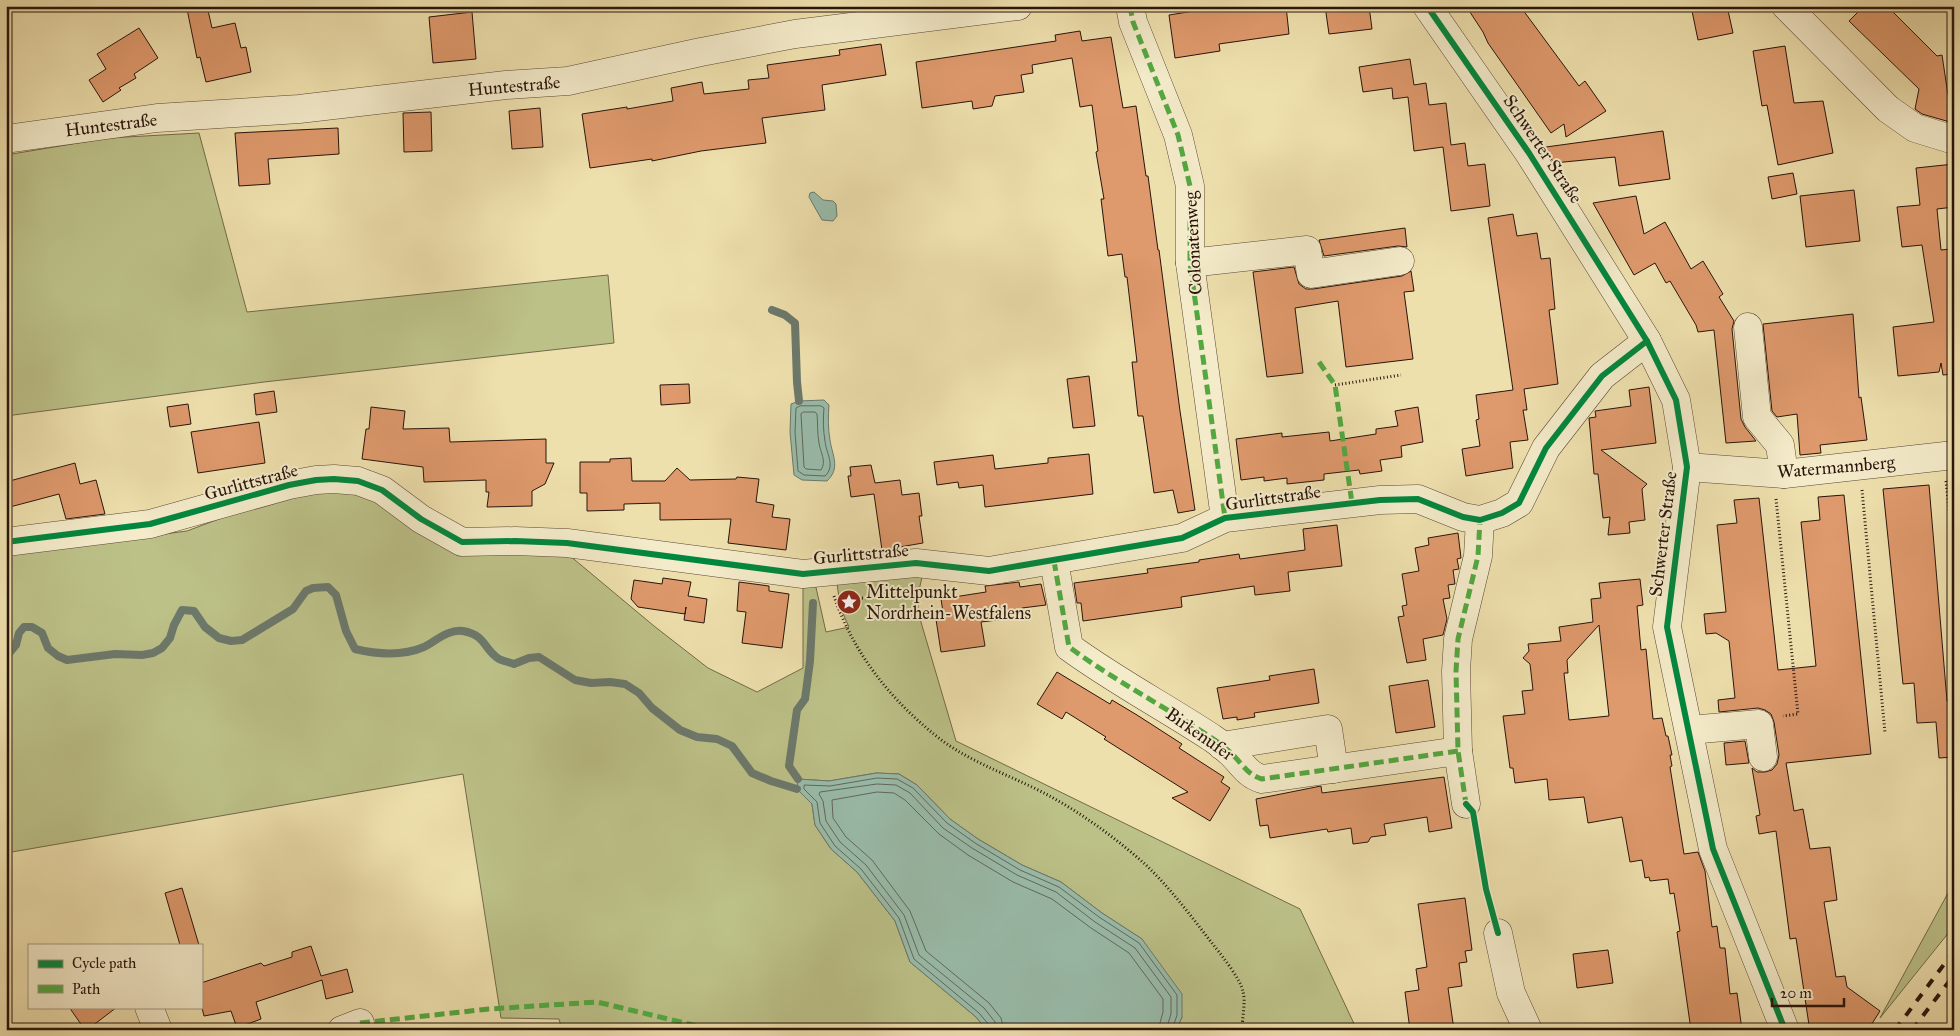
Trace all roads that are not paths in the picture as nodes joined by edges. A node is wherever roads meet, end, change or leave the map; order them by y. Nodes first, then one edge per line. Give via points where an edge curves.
1 (1018, 6) edge
2 (1130, 6) edge
3 (1427, 6) edge
4 (1786, 6) edge
5 (6, 139) edge
6 (1954, 140) edge
7 (1400, 261) dead end
8 (1190, 262) junction
9 (1748, 327) dead end
10 (1647, 341) junction
11 (1948, 455) edge
12 (1687, 467) junction
13 (1779, 474) junction
14 (1225, 518) junction
15 (1480, 520) junction
16 (6, 542) edge
17 (1054, 561) junction
18 (1689, 730) junction
19 (1222, 746) junction
20 (1458, 751) junction
21 (1763, 757) dead end
22 (1334, 769) junction
23 (1466, 804) dead end
24 (1498, 932) dead end
25 (149, 1008) edge
26 (158, 1030) edge
27 (1528, 1030) edge
28 (1785, 1030) edge

1 - 5 street, Huntestraße via 795,34 568,81 299,108 157,118
2 - 8 street, Colonatenweg via 1133,22 1178,135 1190,186
3 - 10 street, Schwerter Straße via 1529,153
4 - 6 street via 1888,108 1914,128
7 - 8 street via 1311,274 1307,250
8 - 14 street, Colonatenweg
9 - 13 street via 1758,417 1780,445
10 - 12 street, Schwerter Straße via 1676,400
10 - 15 street via 1596,383 1546,448 1519,503
11 - 13 street, Watermannberg
12 - 13 street, Watermannberg
12 - 18 street, Schwerter Straße via 1667,627
14 - 15 street, Gurlittstraße via 1380,500 1418,499 1463,517
14 - 17 street, Gurlittstraße via 1182,538
15 - 20 street via 1478,556 1458,640
16 - 17 street, Gurlittstraße via 150,524 289,485 334,479 358,481 382,490 421,519 462,542 567,543 803,574 916,564 989,571
17 - 19 street, Birkenufer via 1069,647
18 - 21 street via 1759,724
18 - 28 street, Schwerter Straße via 1713,848
19 - 22 street, Birkenufer via 1250,774 1262,779
19 - 22 street via 1328,729
20 - 22 street, Birkenufer
20 - 23 street
24 - 27 street via 1511,993
25 - 26 street

